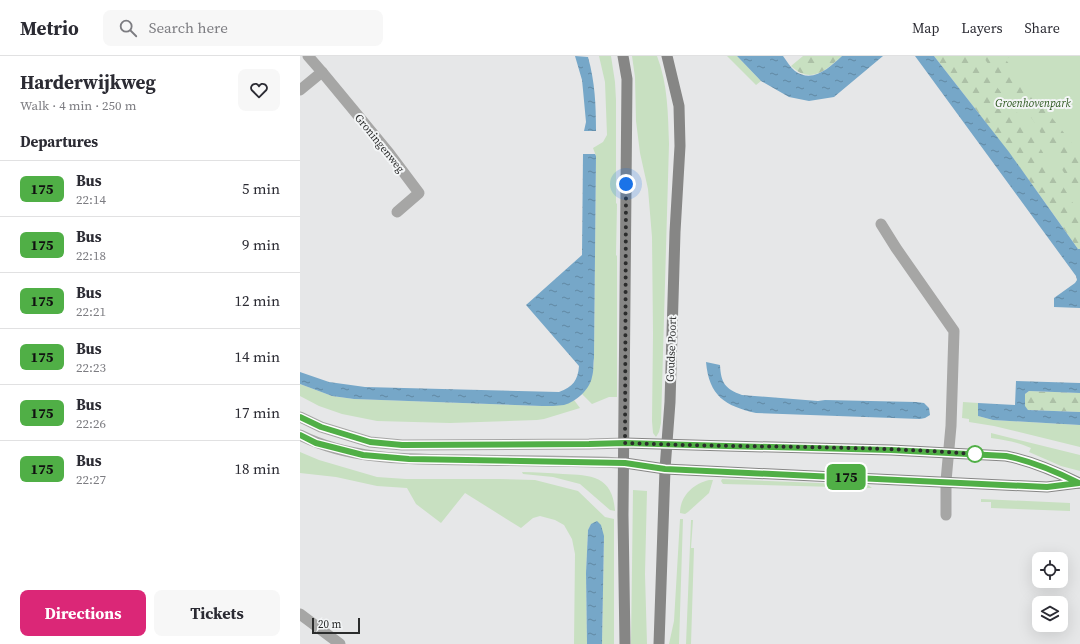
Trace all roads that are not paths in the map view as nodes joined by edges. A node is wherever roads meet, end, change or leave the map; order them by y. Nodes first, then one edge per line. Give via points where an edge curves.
1 (308, 56) edge
2 (623, 56) edge
3 (667, 56) edge
4 (322, 72) junction
5 (300, 90) edge
6 (397, 212) dead end
7 (881, 224) dead end
8 (300, 417) edge
9 (300, 435) edge
10 (625, 443) junction
11 (667, 445) junction
12 (949, 452) junction
13 (625, 463) junction
14 (665, 469) junction
15 (946, 481) junction
16 (1080, 483) edge
17 (946, 515) dead end
18 (300, 614) edge
19 (340, 644) edge
20 (625, 644) edge
21 (659, 644) edge

1 - 4 street, Groningenweg
2 - 10 main road via 627,78
3 - 11 main road, Goudse Poort via 679,106 680,146
4 - 5 street
4 - 6 street, Groningenweg via 419,193
7 - 12 street via 954,331
8 - 10 street via 321,427 370,442 402,445
9 - 13 street via 316,443 363,455 409,459
10 - 11 main road
10 - 13 main road
11 - 12 main road
11 - 14 main road, Goudse Poort
12 - 15 street
12 - 16 main road via 1021,459 1049,468
13 - 14 main road
13 - 20 main road
14 - 15 main road
14 - 21 main road, Goudse Poort
15 - 16 main road via 1047,487
15 - 17 street
18 - 19 street

